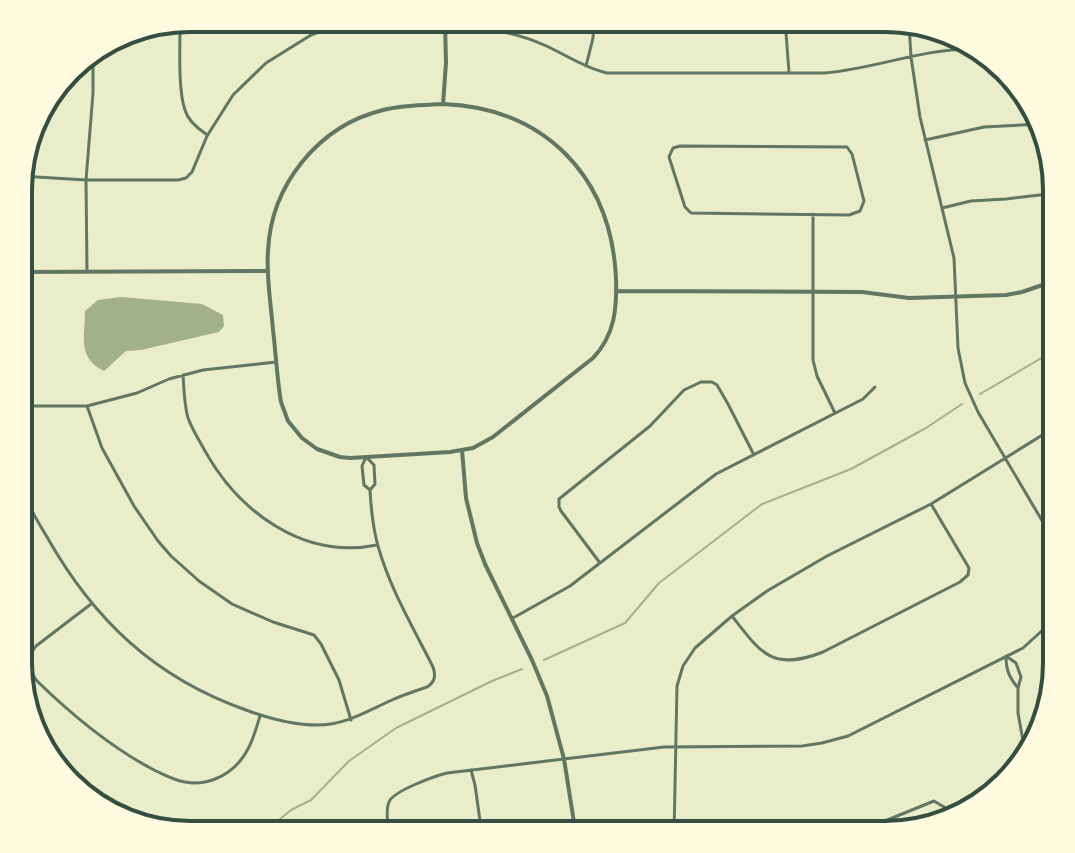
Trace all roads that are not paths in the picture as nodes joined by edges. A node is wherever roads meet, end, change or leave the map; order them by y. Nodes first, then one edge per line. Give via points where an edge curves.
1 (180, 32) edge
2 (319, 32) edge
3 (446, 32) edge
4 (503, 32) edge
5 (593, 32) edge
6 (786, 32) edge
7 (514, 34) joint
8 (910, 34) edge
9 (957, 50) edge
10 (911, 57) junction
11 (93, 66) edge
12 (586, 66) junction
13 (789, 73) junction
14 (443, 104) junction
15 (1029, 125) edge
16 (207, 136) junction
17 (925, 140) junction
18 (33, 177) edge
19 (86, 180) junction
20 (1043, 195) edge
21 (942, 208) junction
22 (813, 214) junction
23 (268, 271) junction
24 (32, 272) edge
25 (87, 272) junction
26 (1043, 285) edge
27 (616, 291) junction
28 (813, 291) junction
29 (956, 297) junction
30 (276, 362) junction
31 (183, 375) junction
32 (875, 387) dead end
33 (32, 406) edge
34 (87, 406) junction
35 (835, 413) junction
36 (1043, 435) edge
37 (462, 450) junction
38 (754, 455) junction
39 (366, 457) junction
40 (1006, 459) junction
41 (370, 490) junction
42 (931, 504) junction
43 (32, 512) edge
44 (1043, 522) edge
45 (377, 545) junction
46 (600, 563) junction
47 (91, 604) junction
48 (732, 616) junction
49 (513, 618) junction
50 (1043, 630) edge
51 (32, 651) edge
52 (1006, 656) junction
53 (32, 671) edge
54 (1018, 688) junction
55 (260, 715) junction
56 (351, 720) junction
57 (1023, 740) edge
58 (676, 746) junction
59 (564, 759) junction
60 (471, 770) junction
61 (945, 809) edge
62 (388, 821) edge
63 (480, 821) edge
64 (574, 821) edge
65 (674, 821) edge
66 (885, 821) edge

1 - 16 street via 184,110
2 - 16 street via 266,63 233,95
3 - 14 street
4 - 7 street
5 - 12 street
6 - 13 street
7 - 12 street
8 - 10 street
9 - 10 street
10 - 13 street via 846,71
10 - 17 street
11 - 19 street
12 - 13 street via 607,73
14 - 23 street via 373,113 316,147 295,170 279,200 269,236
14 - 27 street via 503,113 567,156 592,189 606,220
15 - 17 street via 984,127
16 - 19 street via 184,179
17 - 21 street
18 - 19 street
19 - 25 street
20 - 21 street
21 - 29 street via 954,258
22 - 22 street via 854,214 864,206 847,147 680,146 670,152 691,213
22 - 28 street
23 - 25 street
23 - 30 street
24 - 25 street
26 - 29 street via 1014,294
27 - 28 street
27 - 37 street via 612,327 593,358 493,437
28 - 29 street
28 - 35 street via 813,360
29 - 40 street via 959,359 967,389
30 - 31 street
30 - 39 street via 281,402 295,431 332,455
31 - 34 street
31 - 45 street via 192,428 222,479 248,507 310,541 356,549
32 - 35 street
33 - 34 street
34 - 56 street via 102,448 158,541 232,604 314,635 339,680
35 - 38 street
36 - 40 street
37 - 39 street
37 - 49 street via 477,543
38 - 46 street via 705,482
38 - 46 street via 717,385 707,381 684,390 650,426 559,499 559,507
39 - 41 street via 364,485
39 - 41 street via 374,465
40 - 42 street
40 - 44 street
41 - 45 street
42 - 48 street via 794,574
42 - 48 street via 969,568 960,582 803,658 763,653
43 - 47 street
45 - 56 street via 435,675 427,687
46 - 49 street
47 - 51 street
47 - 55 street via 169,673
48 - 58 street via 695,648 683,666 675,699
49 - 59 street via 547,696
50 - 52 street
52 - 54 street via 1006,668
52 - 54 street via 1016,663
52 - 58 street via 834,740 802,746
53 - 55 street via 87,726 180,781 213,780 233,769 246,754
54 - 57 street
55 - 56 street via 317,725
58 - 59 street
58 - 65 street
59 - 60 street
59 - 64 street
60 - 62 street via 447,773 395,794
60 - 63 street
61 - 66 street via 934,801

